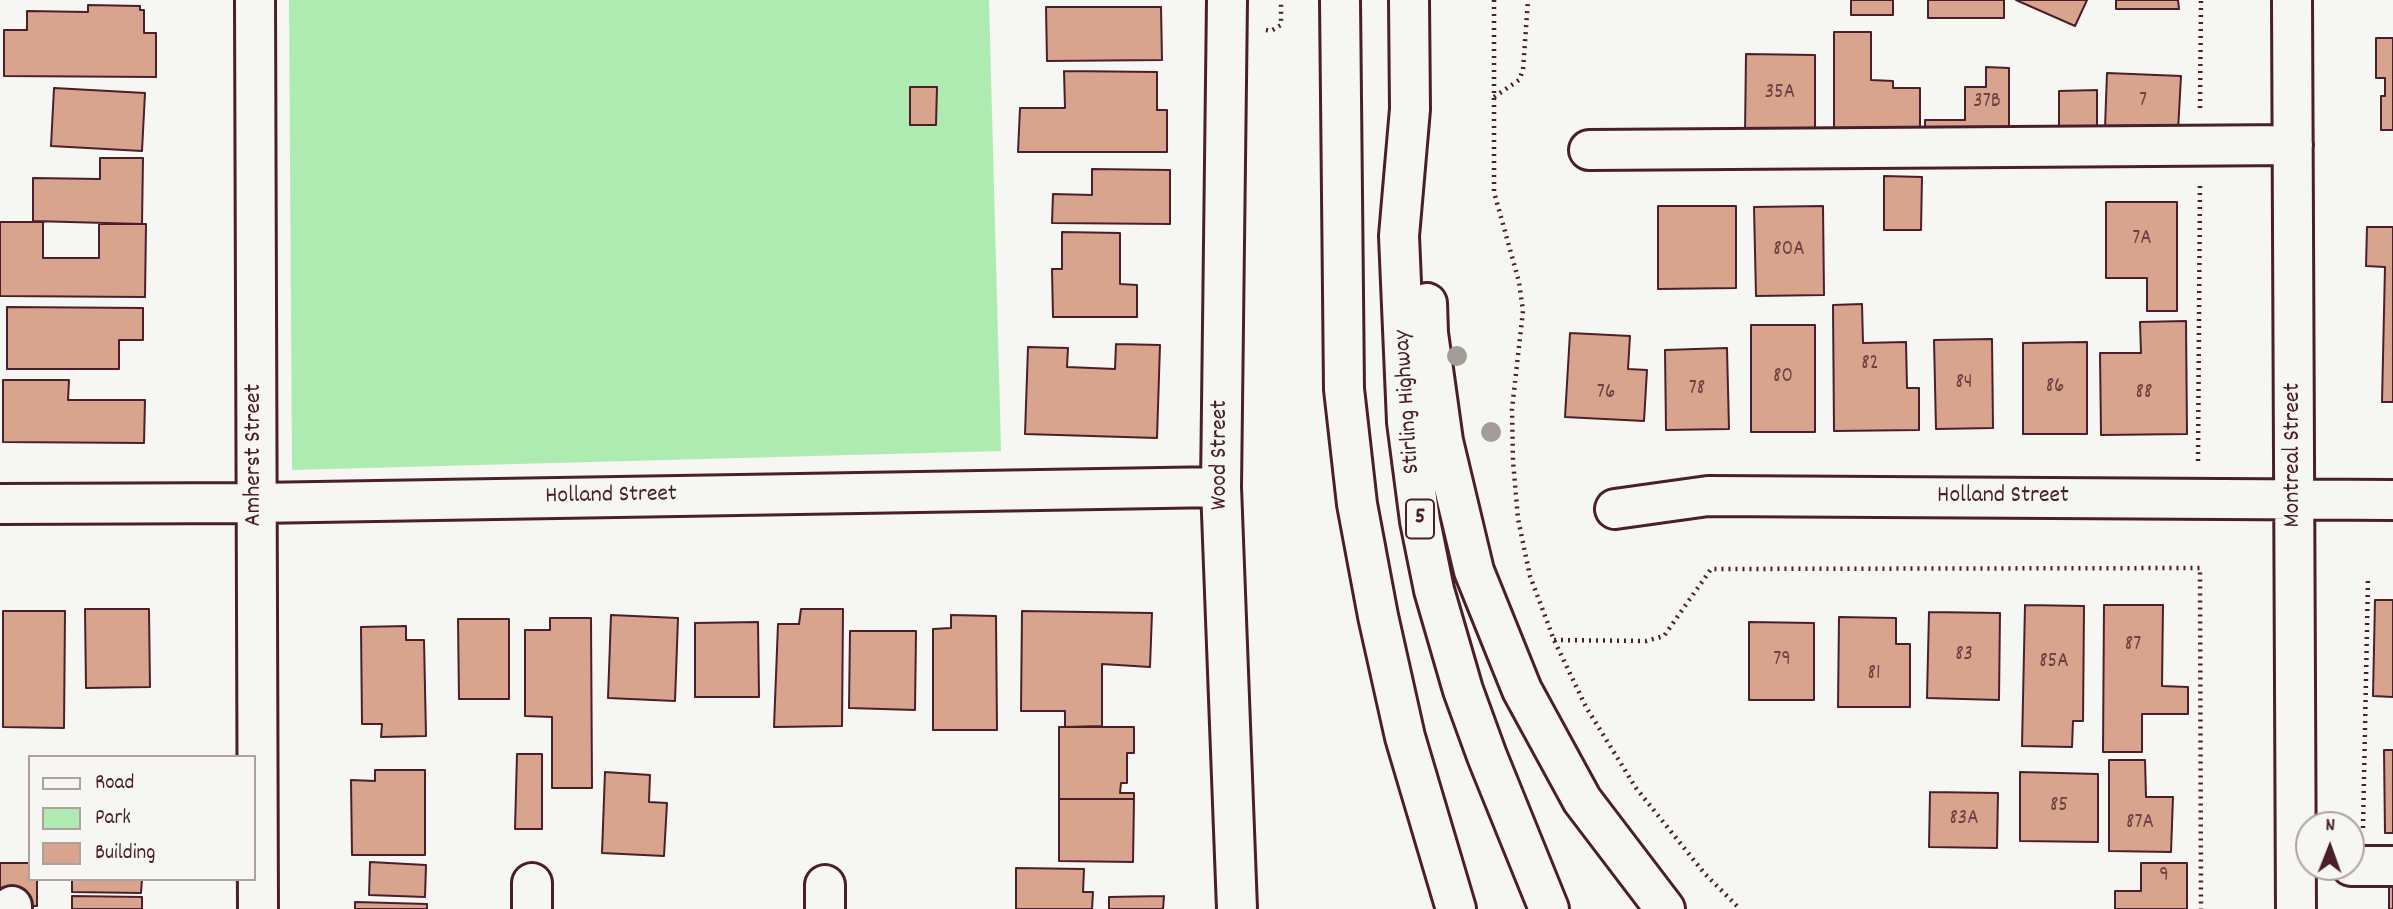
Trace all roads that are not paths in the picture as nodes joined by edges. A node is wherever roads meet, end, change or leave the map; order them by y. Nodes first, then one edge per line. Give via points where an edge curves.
1 (255, 0) edge
2 (1227, 0) edge
3 (1340, 0) edge
4 (1409, 0) edge
5 (2292, 0) edge
6 (1410, 109) junction
7 (2293, 145) junction
8 (1589, 150) dead end
9 (1221, 487) junction
10 (2295, 499) junction
11 (2393, 500) edge
12 (256, 503) junction
13 (0, 504) edge
14 (1615, 509) dead end
15 (2301, 811) edge
16 (1443, 865) junction
17 (2300, 881) edge
18 (258, 909) edge
19 (1237, 909) edge
20 (1442, 909) edge
21 (1456, 909) edge
22 (1549, 909) edge
23 (1665, 909) edge
24 (2296, 909) edge

1 - 12 main road, Amherst Street
2 - 9 main road, Wood Street
3 - 16 main road via 1344,389 1356,491 1405,737
4 - 6 main road, Stirling Highway / 5
5 - 7 main road, Montreal Street
6 - 22 main road, Stirling Highway / 5 via 1399,236 1407,422 1420,520 1434,590 1463,690
6 - 23 main road via 1428,333 1441,428 1474,571 1522,690 1583,800
7 - 8 main road
7 - 10 main road, Montreal Street
9 - 12 main road, Holland Street
9 - 19 main road, Wood Street
10 - 11 main road, Holland Street
10 - 14 main road, Holland Street via 1708,496
10 - 15 main road, Montreal Street
12 - 13 main road, Holland Street
12 - 18 main road, Amherst Street
16 - 20 main road
16 - 21 main road
17 - 24 main road, Montreal Street

